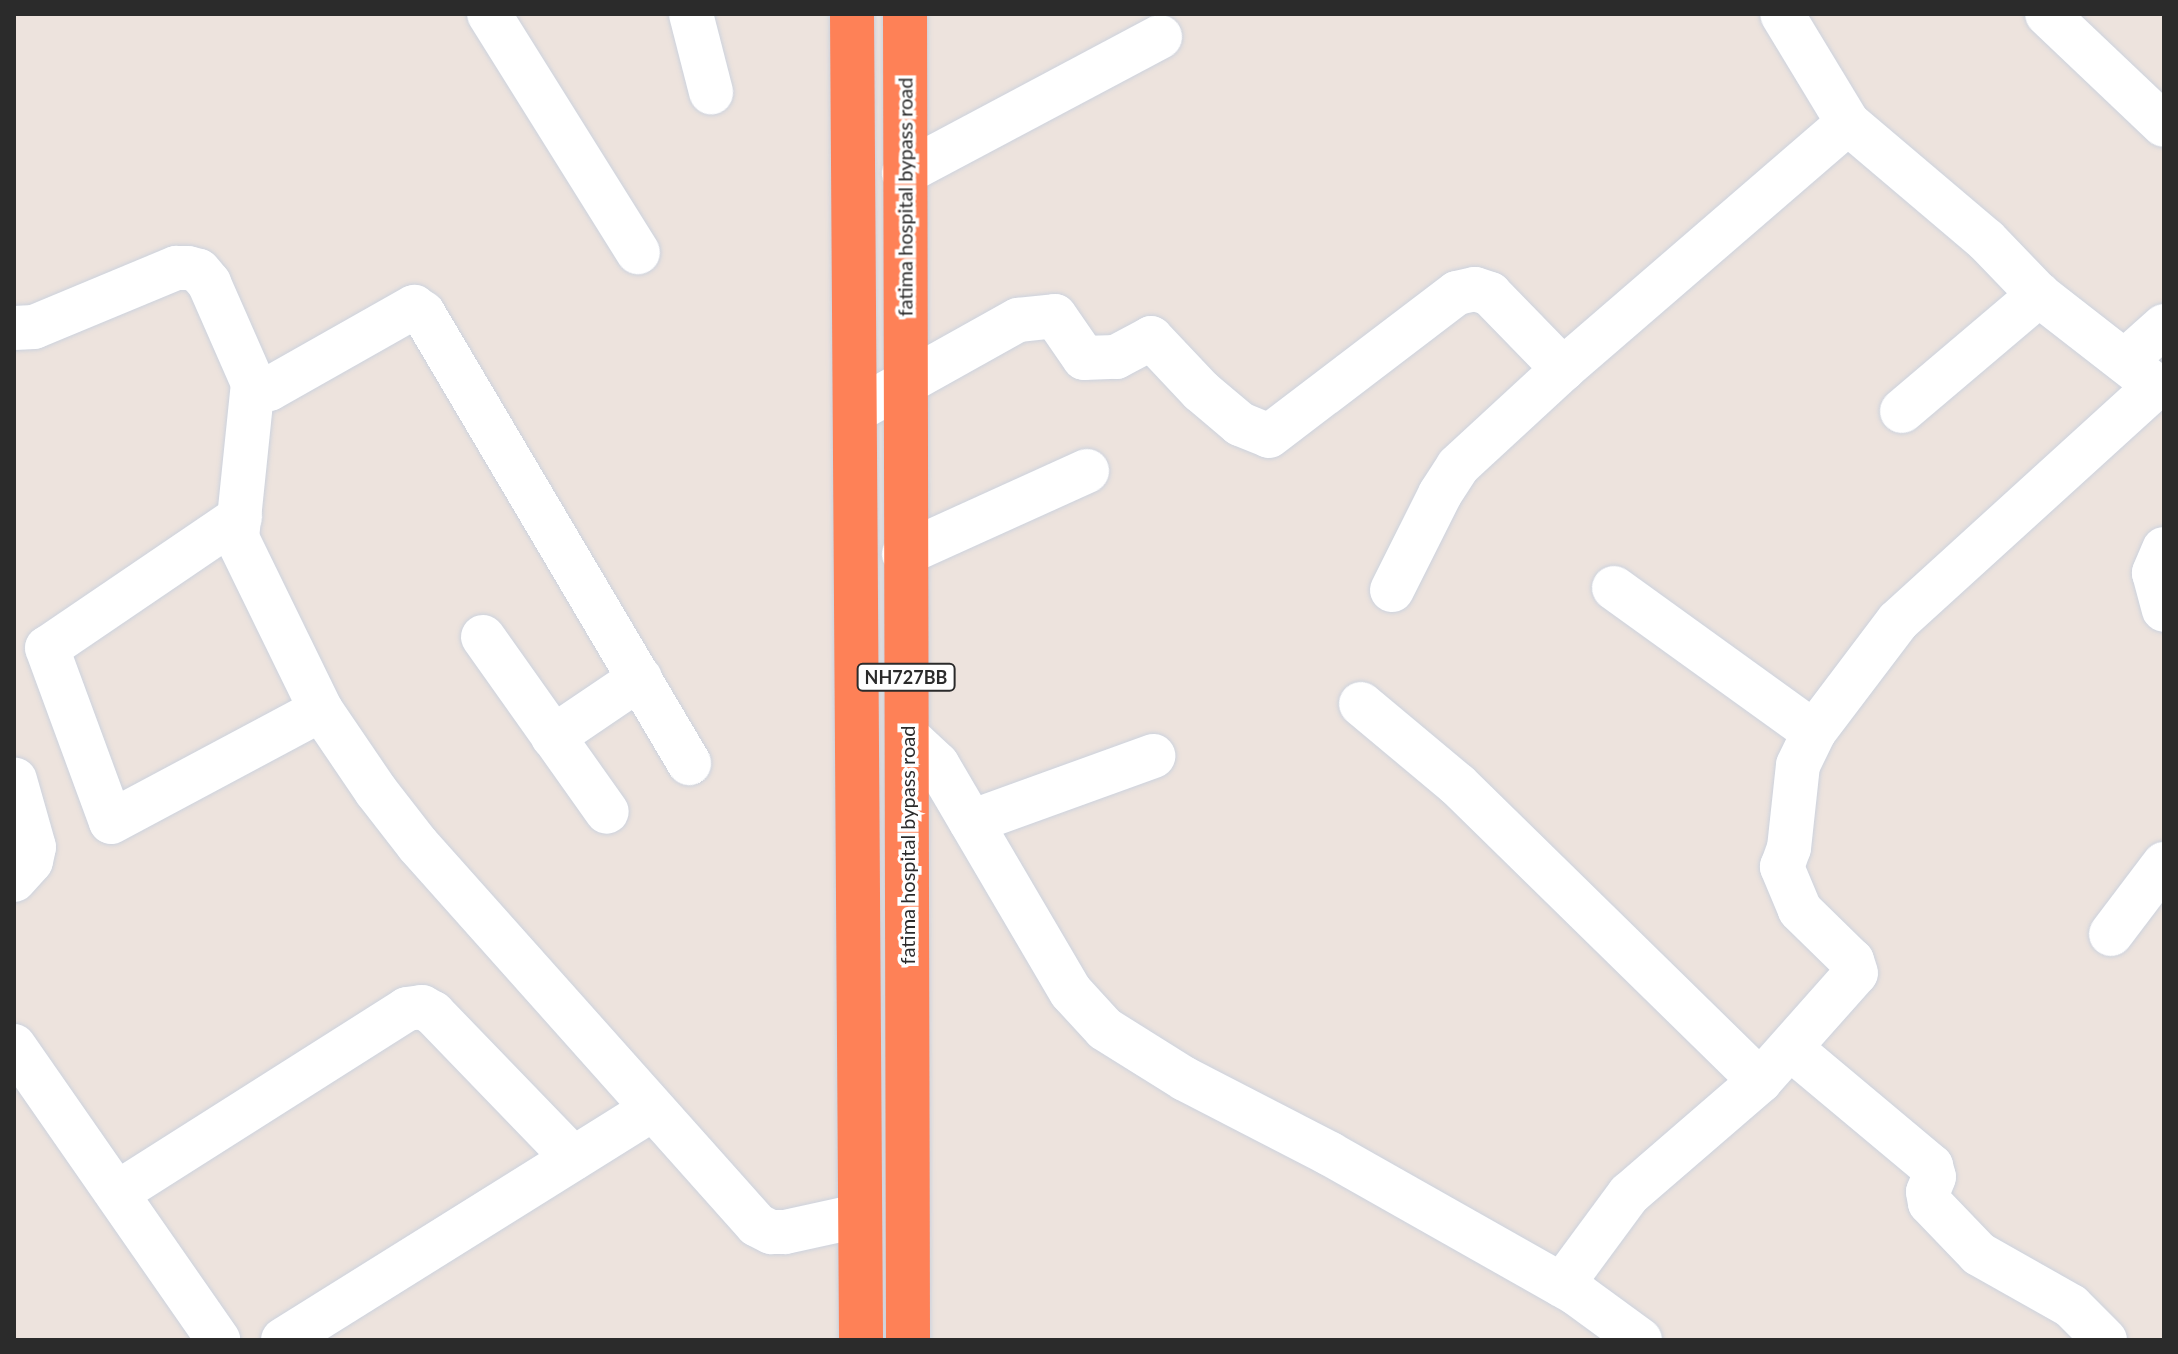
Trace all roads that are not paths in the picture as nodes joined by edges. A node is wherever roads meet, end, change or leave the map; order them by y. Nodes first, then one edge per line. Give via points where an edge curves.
1 (489, 14) edge
2 (691, 14) edge
3 (852, 14) edge
4 (905, 14) edge
5 (1782, 14) edge
6 (2047, 14) edge
7 (1160, 37) dead end
8 (711, 92) dead end
9 (1848, 123) junction
10 (2164, 125) edge
11 (904, 173) junction
12 (638, 252) dead end
13 (2039, 295) junction
14 (2164, 326) edge
15 (14, 328) edge
16 (1563, 369) junction
17 (2149, 379) edge
18 (908, 382) junction
19 (253, 383) junction
20 (855, 411) junction
21 (1902, 411) dead end
22 (1087, 471) dead end
23 (240, 517) junction
24 (2164, 549) edge
25 (904, 554) junction
26 (1614, 588) dead end
27 (1392, 590) dead end
28 (2164, 610) edge
29 (483, 637) dead end
30 (640, 678) junction
31 (1361, 704) dead end
32 (321, 710) junction
33 (1814, 732) junction
34 (553, 737) junction
35 (908, 737) junction
36 (1153, 756) dead end
37 (689, 763) dead end
38 (15, 780) edge
39 (607, 812) dead end
40 (971, 822) junction
41 (2164, 864) edge
42 (14, 880) edge
43 (2111, 934) dead end
44 (14, 1046) edge
45 (1790, 1048) junction
46 (1760, 1081) junction
47 (652, 1109) junction
48 (573, 1158) junction
49 (117, 1193) junction
50 (858, 1216) junction
51 (1562, 1285) junction
52 (218, 1340) edge
53 (283, 1340) edge
54 (861, 1340) edge
55 (908, 1340) edge
56 (1640, 1340) edge
57 (2105, 1340) edge

1 - 12 street
2 - 8 street
3 - 20 highway, NH727BB
4 - 11 highway, fatima hospital bypass road / NH727BB
5 - 9 street
6 - 10 street
7 - 11 street
9 - 13 street via 1986,240
9 - 16 street
11 - 18 highway, fatima hospital bypass road / NH727BB
13 - 17 street
13 - 21 street
14 - 17 street
15 - 19 street via 34,327 176,268 188,268 209,283
16 - 18 street via 1490,294 1475,289 1457,293 1269,436 1240,424 1151,338 1116,357 1084,358 1055,316 1018,320
16 - 27 street via 1458,466
17 - 33 street via 1898,621
18 - 20 street
18 - 25 highway, fatima hospital bypass road / NH727BB
19 - 23 street
19 - 30 street via 269,389 404,310 414,307 423,313
20 - 50 highway, NH727BB
22 - 25 street
23 - 32 street via 237,538
23 - 32 street via 47,648 111,822
24 - 28 street via 2154,573
25 - 35 highway, fatima hospital bypass road / NH727BB
26 - 33 street
29 - 34 street
30 - 34 street
30 - 37 street
31 - 46 street via 1469,795
32 - 47 street via 418,845
33 - 45 street via 1798,765 1782,867 1800,910 1852,961 1856,973
34 - 39 street
35 - 40 street via 937,764
35 - 55 highway, fatima hospital bypass road / NH727BB
36 - 40 street
38 - 42 street via 34,847 31,861
40 - 51 street via 1071,992 1105,1029 1185,1079
41 - 43 street
44 - 49 street
45 - 46 street
45 - 57 street via 1931,1166 1930,1203 1979,1254 2071,1306
46 - 51 street via 1629,1194
47 - 48 street
47 - 50 street via 757,1225 785,1232
48 - 49 street via 422,1007 407,1009
48 - 53 street
49 - 52 street
50 - 54 highway, NH727BB
51 - 56 street

